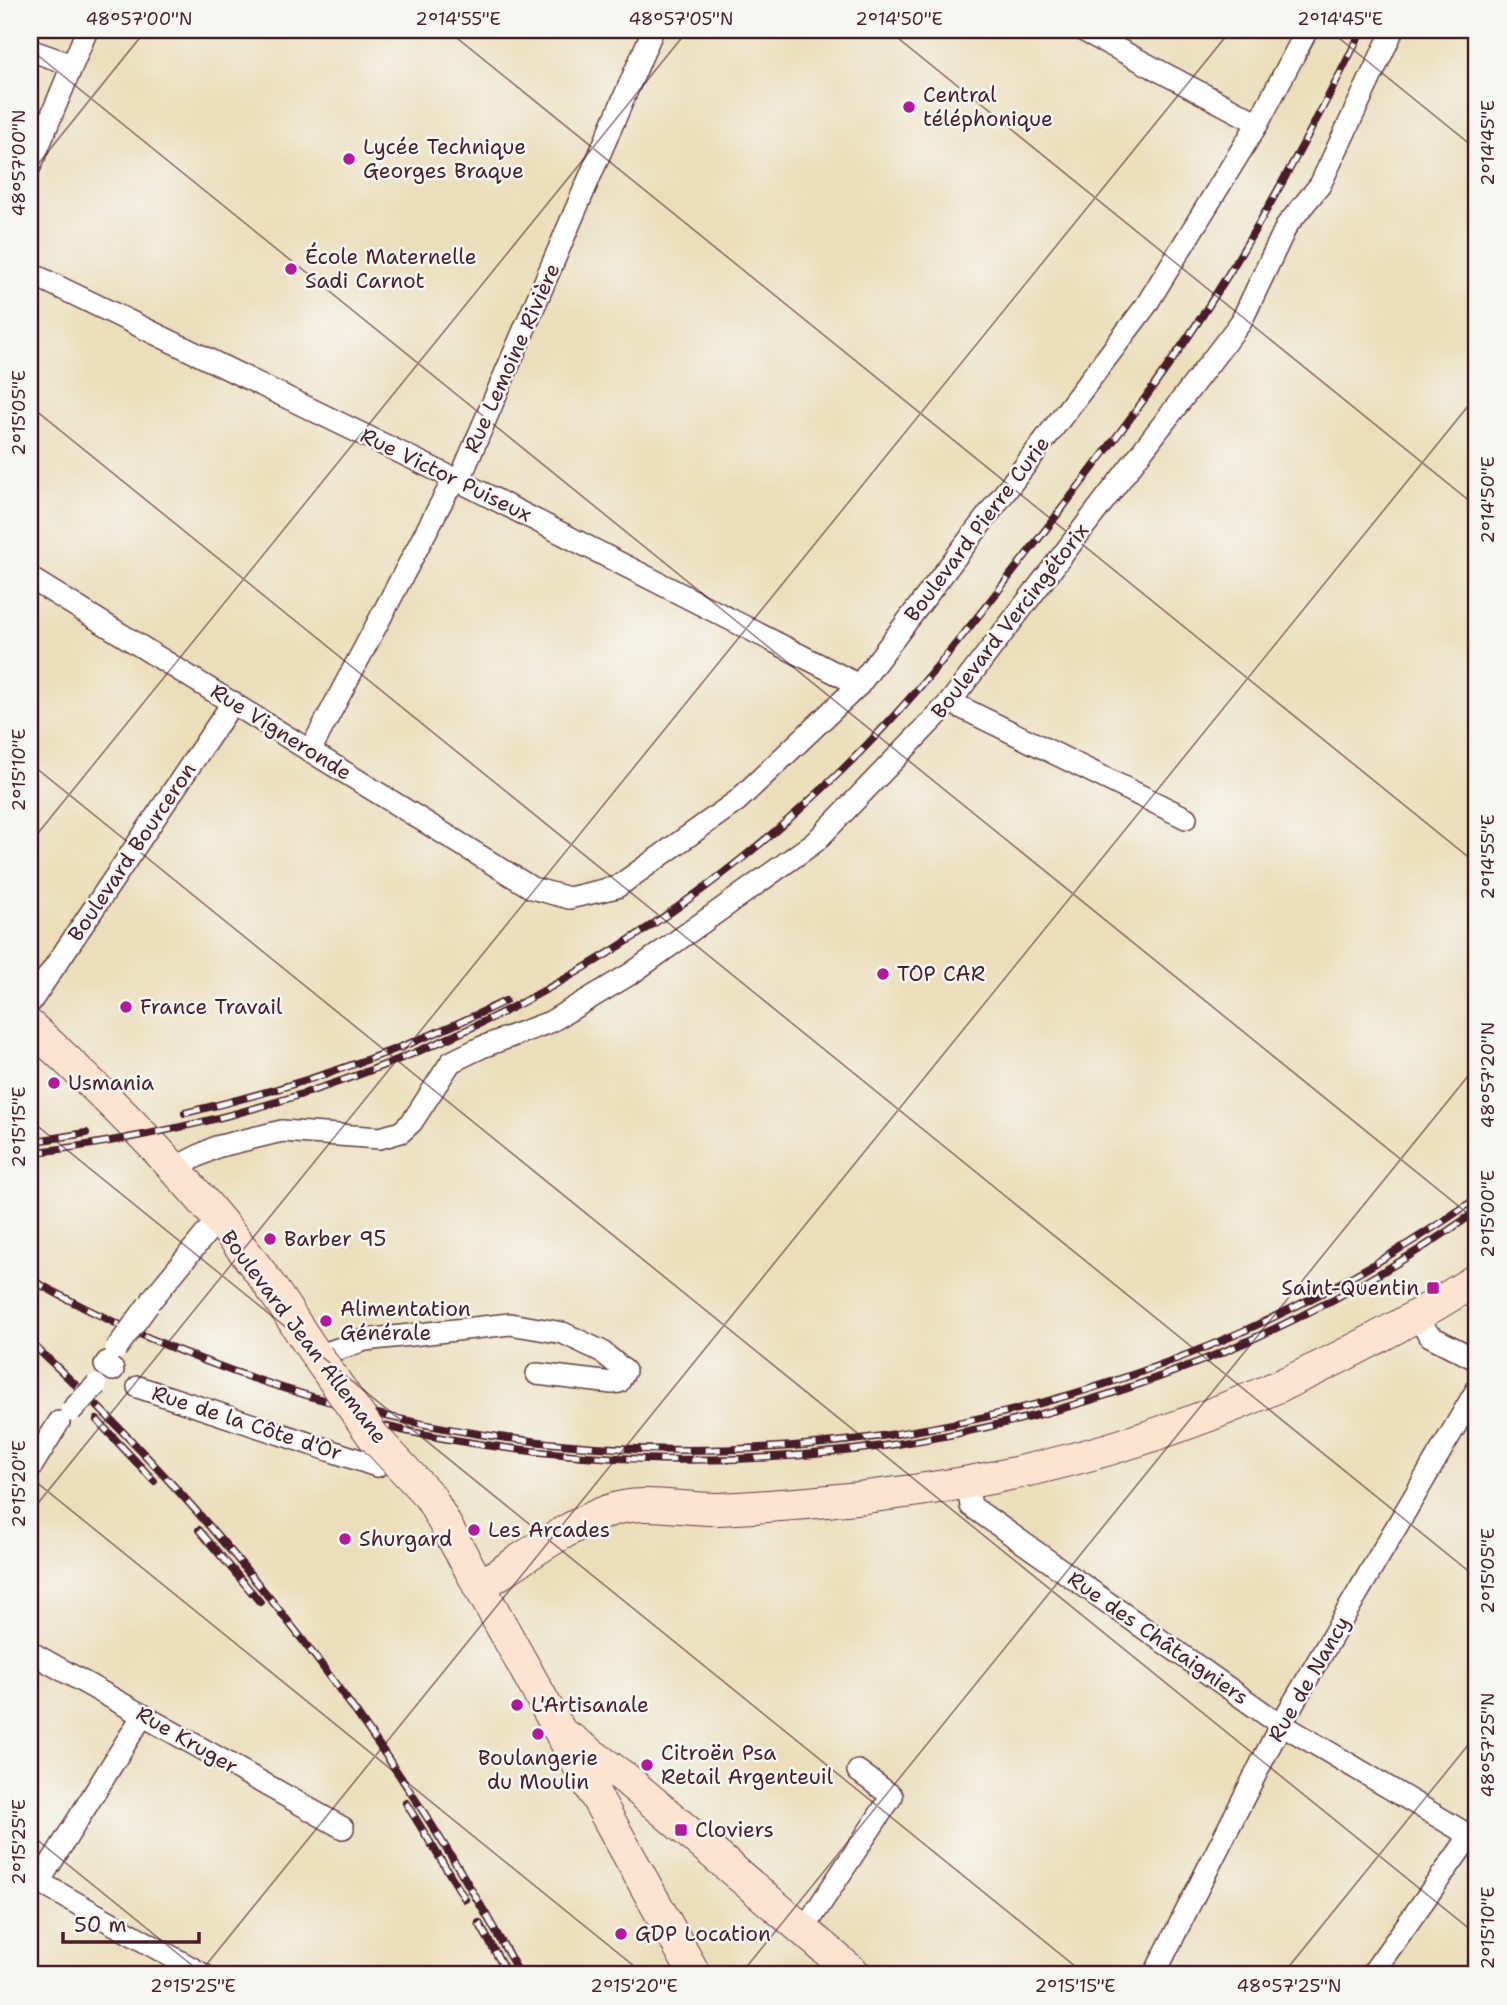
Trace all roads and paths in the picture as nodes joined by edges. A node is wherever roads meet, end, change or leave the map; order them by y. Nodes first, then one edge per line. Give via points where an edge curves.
1 (87, 30) edge
2 (653, 30) edge
3 (1082, 30) edge
4 (1307, 30) edge
5 (1393, 30) edge
6 (30, 50) edge
7 (72, 65) junction
8 (1258, 123) junction
9 (30, 167) edge
10 (30, 273) edge
11 (459, 481) junction
12 (30, 578) edge
13 (859, 685) junction
14 (233, 702) junction
15 (950, 702) junction
16 (311, 749) junction
17 (1186, 818) dead end
18 (531, 888) joint
19 (30, 1003) edge
20 (30, 1026) edge
21 (172, 1169) junction
22 (217, 1220) junction
23 (1477, 1279) edge
24 (1416, 1317) junction
25 (317, 1356) junction
26 (112, 1360) dead end
27 (1477, 1360) edge
28 (537, 1374) dead end
29 (96, 1385) dead end
30 (138, 1387) dead end
31 (1477, 1389) edge
32 (389, 1451) junction
33 (30, 1469) edge
34 (967, 1482) junction
35 (479, 1587) junction
36 (30, 1652) edge
37 (143, 1715) junction
38 (1281, 1724) junction
39 (562, 1734) junction
40 (858, 1771) dead end
41 (626, 1779) junction
42 (610, 1821) junction
43 (343, 1828) dead end
44 (1474, 1838) edge
45 (34, 1880) edge
46 (804, 1929) junction
47 (204, 1975) edge
48 (695, 1975) edge
49 (856, 1975) edge
50 (1154, 1975) edge
51 (1371, 1975) edge

1 - 7 street
2 - 11 street, Rue Lemoine Rivière
3 - 8 street
4 - 8 street, Boulevard Pierre Curie
5 - 15 street, Boulevard Vercingétorix via 1320,185 1287,225 1241,323
6 - 7 street
7 - 9 street
8 - 13 street, Boulevard Pierre Curie via 1145,307
10 - 11 street, Rue Victor Puiseux
11 - 13 street, Rue Victor Puiseux
11 - 16 street, Rue Lemoine Rivière via 448,490
12 - 14 street, Rue Vigneronde
13 - 18 street, Boulevard Pierre Curie via 737,801 617,887 569,898
14 - 16 street, Rue Vigneronde
14 - 19 street, Boulevard Bourceron
15 - 17 street
15 - 21 street, Boulevard Vercingétorix via 815,842 632,973 550,1022 451,1062 401,1132 380,1138 282,1131 216,1147
16 - 18 street, Rue Vigneronde
20 - 21 main road, Boulevard Jean Allemane
21 - 22 main road, Boulevard Jean Allemane
22 - 25 main road, Boulevard Jean Allemane
22 - 26 street, bridge via 150,1301
23 - 24 main road
24 - 27 street via 1430,1336
24 - 34 main road via 1268,1393 1195,1423 1128,1444
25 - 28 street via 365,1340 510,1324 563,1334 601,1352 625,1371 619,1382 612,1383
25 - 32 main road, Boulevard Jean Allemane, bridge via 373,1436
29 - 33 street, bridge via 65,1416
30 - 32 street, Rue de la Côte d'Or via 377,1466
31 - 38 street, Rue de Nancy
32 - 35 main road, Boulevard Jean Allemane, bridge via 429,1497
34 - 35 main road via 866,1499 797,1504 715,1509 630,1506 608,1511 546,1543
34 - 38 street, Rue des Châtaigniers via 971,1506
35 - 39 main road, Boulevard Jean Allemane
36 - 37 street, Rue Kruger
37 - 43 street, Rue Kruger
37 - 45 street
38 - 44 street, Rue des Châtaigniers
38 - 50 street, Rue de Nancy
39 - 41 main road
39 - 42 main road, Boulevard Jean Allemane
40 - 46 street via 892,1796
41 - 42 main road via 609,1793
41 - 46 main road
42 - 48 main road, Boulevard Jean Allemane
44 - 51 street
45 - 47 street
46 - 49 main road

